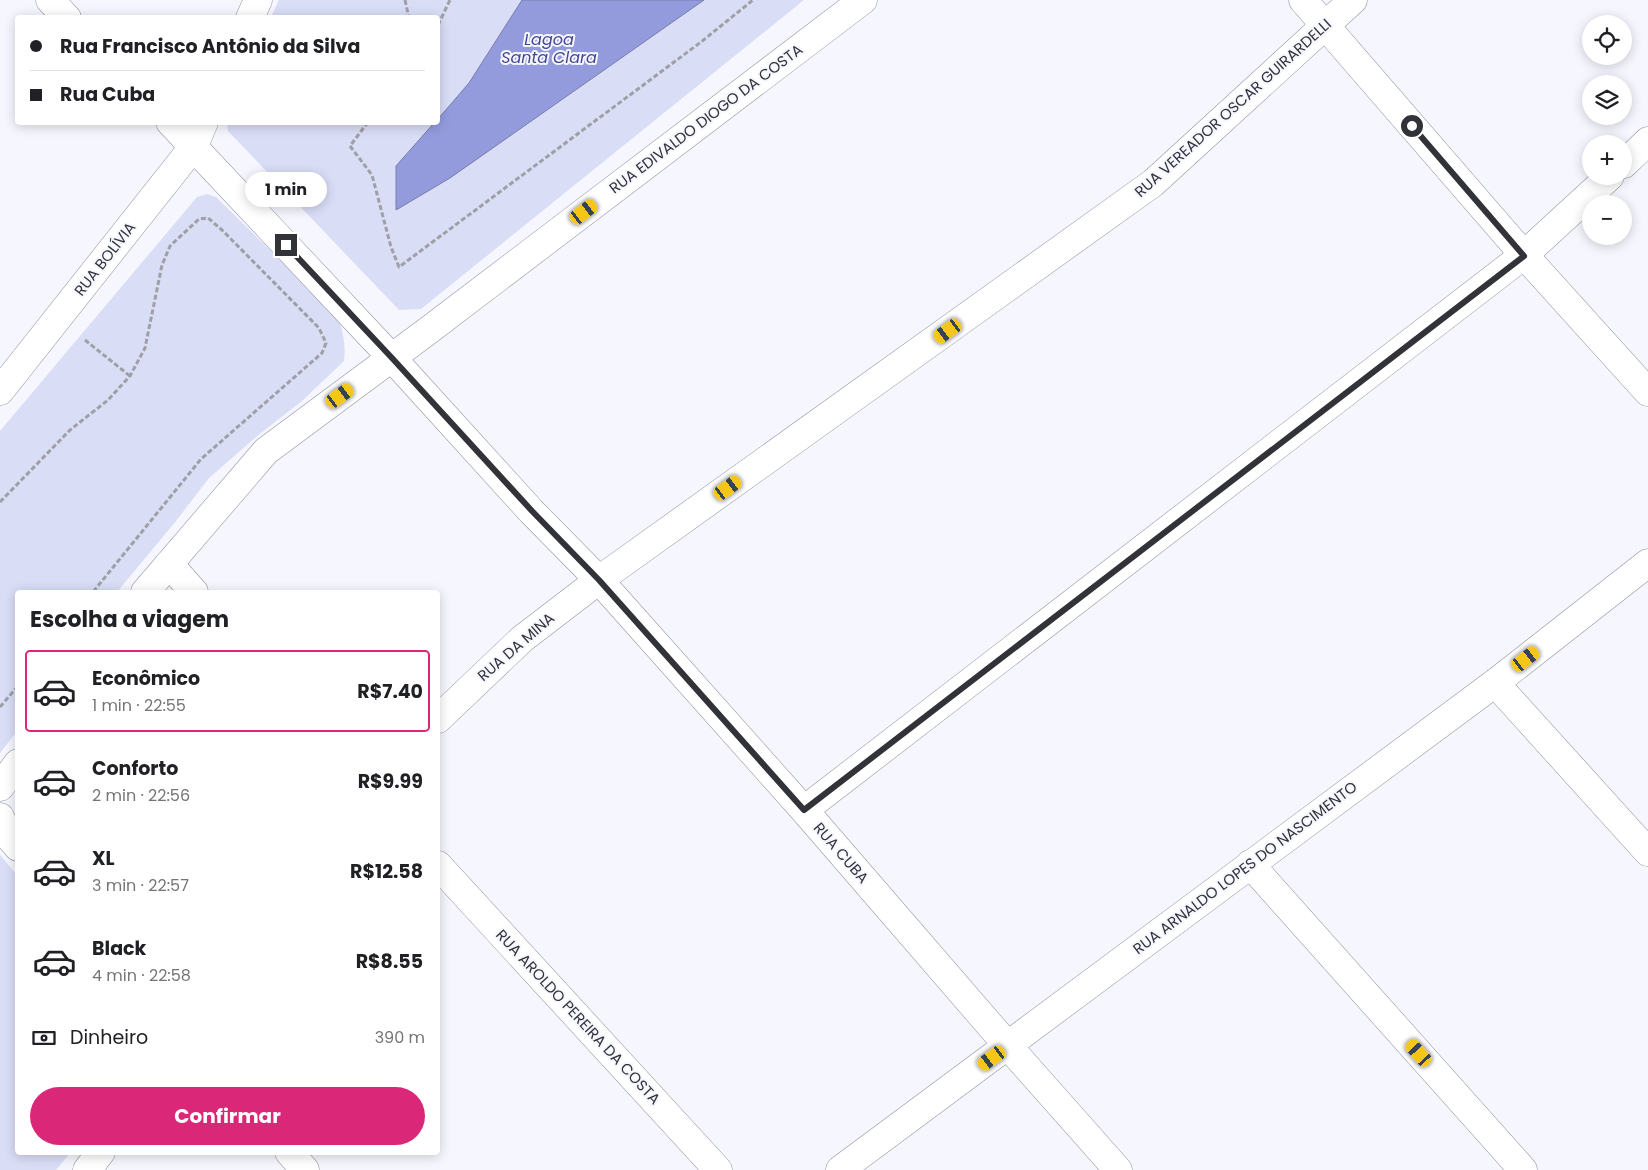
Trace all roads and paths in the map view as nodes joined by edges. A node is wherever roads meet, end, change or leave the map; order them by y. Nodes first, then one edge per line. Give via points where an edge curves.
1 (50, 0) edge
2 (258, 0) edge
3 (405, 0) edge
4 (450, 0) edge
5 (753, 0) edge
6 (863, 0) edge
7 (1303, 0) edge
8 (1353, 0) edge
9 (64, 15) edge
10 (251, 15) edge
11 (408, 15) edge
12 (440, 21) edge
13 (1325, 25) junction
14 (177, 125) edge
15 (366, 125) edge
16 (199, 134) edge
17 (1648, 141) edge
18 (1632, 156) edge
19 (1600, 185) edge
20 (1524, 256) junction
21 (85, 340) dead end
22 (392, 358) junction
23 (130, 376) junction
24 (0, 391) edge
25 (1648, 392) edge
26 (0, 502) edge
27 (1648, 563) edge
28 (169, 564) junction
29 (599, 580) junction
30 (95, 590) edge
31 (147, 590) edge
32 (192, 590) edge
33 (1495, 683) junction
34 (15, 690) edge
35 (0, 707) edge
36 (440, 717) edge
37 (15, 767) edge
38 (0, 787) edge
39 (804, 810) junction
40 (0, 817) edge
41 (15, 844) edge
42 (1648, 852) edge
43 (1250, 864) junction
44 (440, 867) edge
45 (1008, 1046) junction
46 (99, 1155) edge
47 (292, 1155) edge
48 (87, 1170) edge
49 (305, 1170) edge
50 (718, 1170) edge
51 (840, 1170) edge
52 (1118, 1170) edge
53 (1523, 1170) edge

1 - 9 street
2 - 10 street
3 - 11 path
4 - 12 path
5 - 15 path via 399,267 372,175 350,146
6 - 22 street, RUA EDIVALDO DIOGO DA COSTA
7 - 13 street
8 - 13 street, RUA VEREADOR OSCAR GUIRARDELLI
13 - 20 street
13 - 29 street, RUA VEREADOR OSCAR GUIRARDELLI via 1153,183
14 - 16 street, RUA CUBA
16 - 22 street, RUA CUBA
16 - 24 street, RUA BOLÍVIA
17 - 18 street
19 - 20 street
20 - 25 street
20 - 39 street
21 - 23 path
22 - 28 street, RUA EDIVALDO DIOGO DA COSTA via 266,451
22 - 29 street, RUA CUBA
23 - 26 path via 108,400 70,430
23 - 30 path via 144,348 162,265 170,246 199,219 208,218 222,230 319,328 326,342 322,353 201,459
27 - 33 street, RUA ARNALDO LOPES DO NASCIMENTO
28 - 31 street, RUA EDIVALDO DIOGO DA COSTA
28 - 32 street
29 - 36 street, RUA DA MINA via 522,639
29 - 39 street, RUA CUBA
33 - 42 street
33 - 43 street, RUA ARNALDO LOPES DO NASCIMENTO
34 - 35 path
37 - 38 street
39 - 45 street, RUA CUBA
40 - 41 street
43 - 45 street, RUA ARNALDO LOPES DO NASCIMENTO
43 - 53 street
44 - 50 street, RUA AROLDO PEREIRA DA COSTA
45 - 51 street, RUA ARNALDO LOPES DO NASCIMENTO
45 - 52 street, RUA CUBA
46 - 48 street
47 - 49 street

